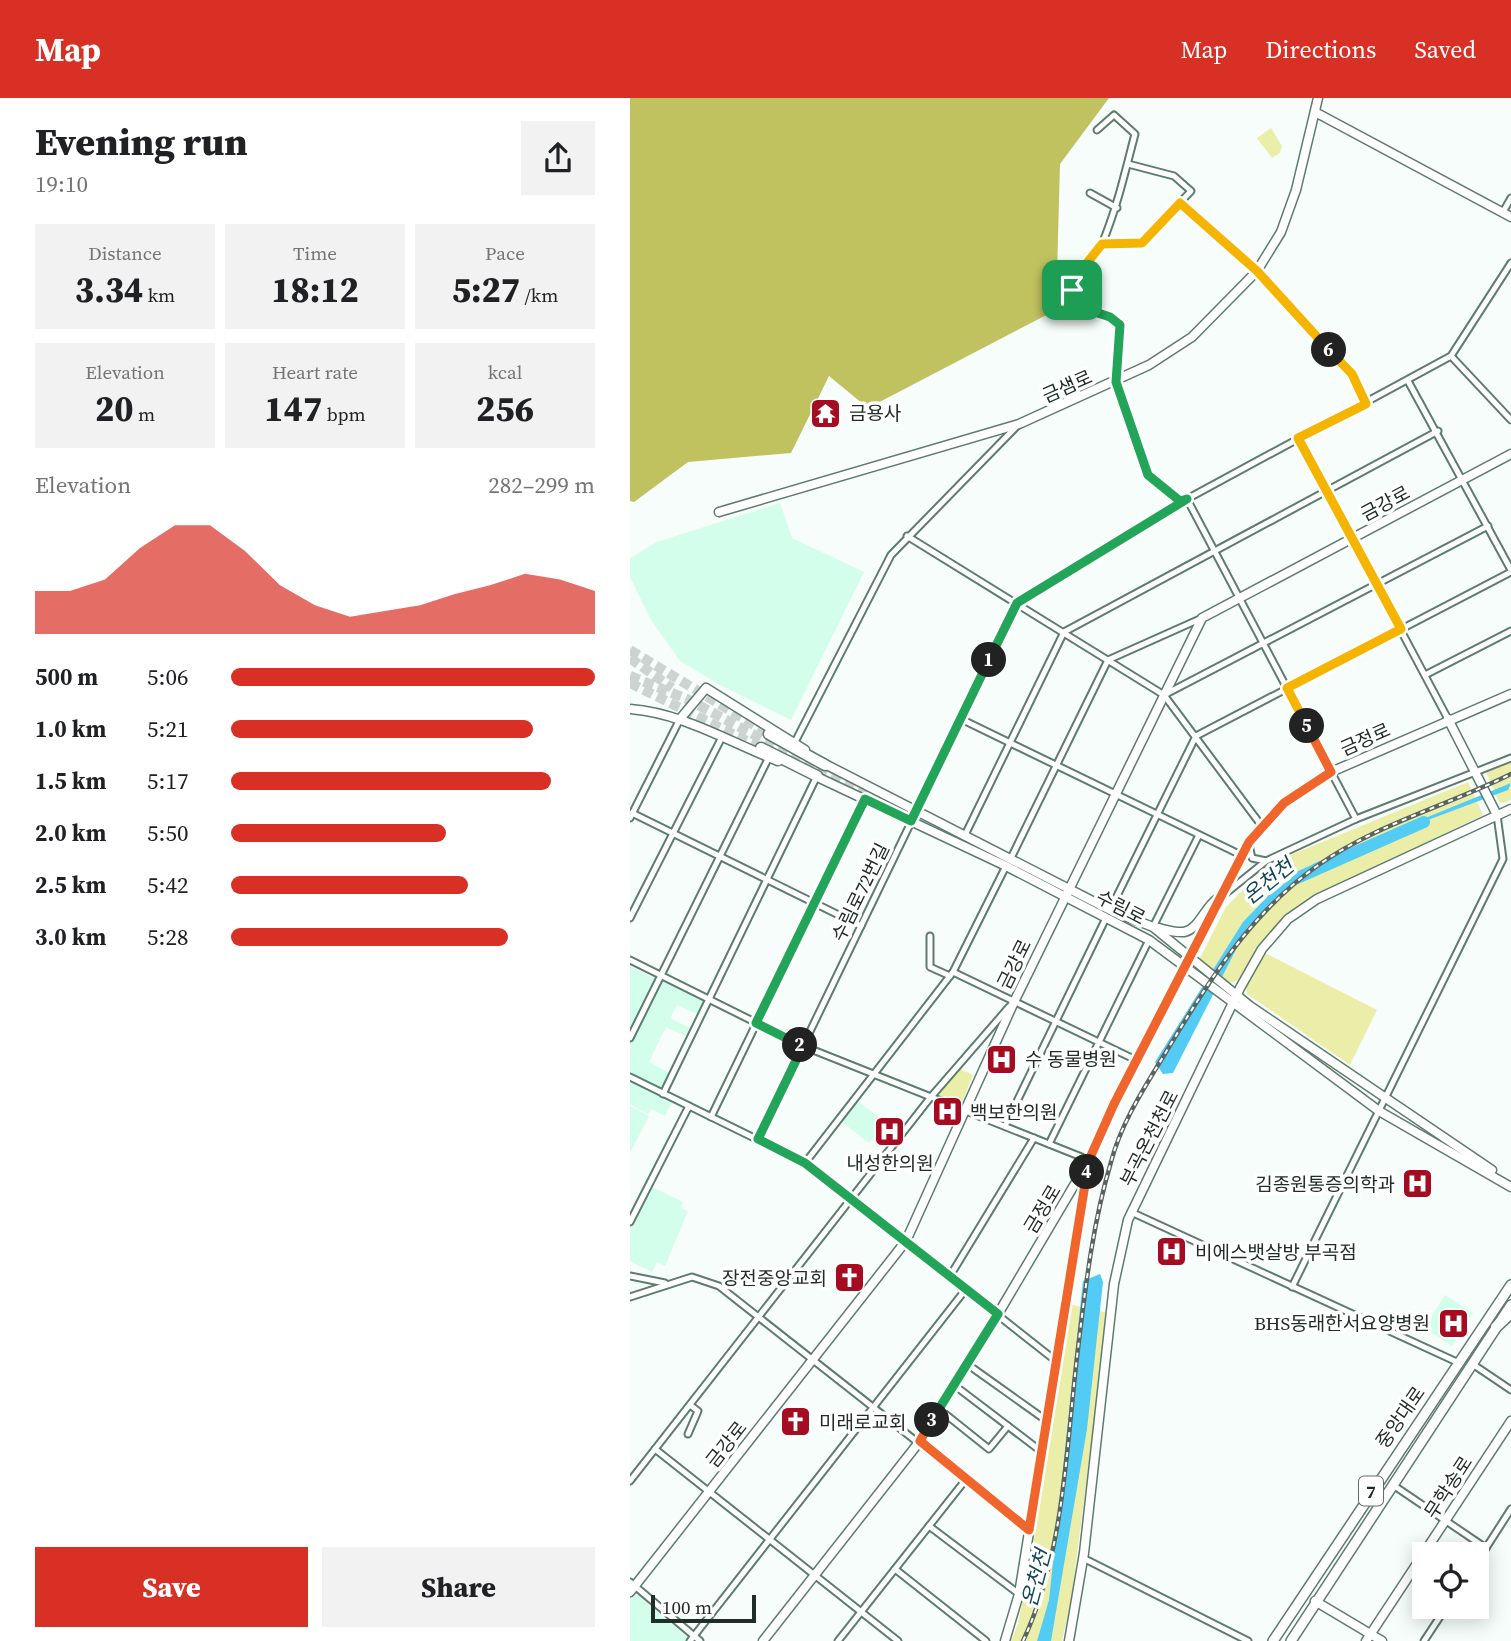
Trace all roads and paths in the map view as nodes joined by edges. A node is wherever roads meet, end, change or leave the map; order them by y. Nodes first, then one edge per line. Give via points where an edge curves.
1 (1318, 98) edge
2 (1315, 112) junction
3 (1097, 130) dead end
4 (1128, 163) junction
5 (1090, 193) dead end
6 (1511, 198) edge
7 (1180, 203) junction
8 (1117, 208) junction
9 (1507, 215) edge
10 (1102, 244) junction
11 (1511, 263) edge
12 (1257, 271) junction
13 (1451, 356) junction
14 (1408, 381) junction
15 (1116, 382) junction
16 (1366, 404) junction
17 (1511, 420) edge
18 (1019, 424) junction
19 (1438, 431) junction
20 (1298, 438) junction
21 (1511, 454) edge
22 (1464, 480) junction
23 (1328, 490) junction
24 (1187, 499) junction
25 (719, 512) dead end
26 (1488, 526) junction
27 (907, 536) junction
28 (1353, 538) junction
29 (1215, 551) junction
30 (1511, 571) edge
31 (1377, 584) junction
32 (1240, 598) junction
33 (1017, 603) junction
34 (1202, 618) junction
35 (1401, 629) junction
36 (1511, 631) edge
37 (1064, 632) junction
38 (1264, 644) junction
39 (1108, 660) junction
40 (1425, 675) junction
41 (1287, 688) junction
42 (1511, 694) edge
43 (1164, 695) junction
44 (630, 709) edge
45 (680, 719) junction
46 (961, 719) junction
47 (1448, 719) junction
48 (769, 734) tunnel mouth
49 (1196, 736) junction
50 (722, 737) junction
51 (1009, 742) junction
52 (793, 744) junction
53 (761, 748) tunnel mouth
54 (769, 757) junction
55 (1511, 758) edge
56 (825, 765) joint
57 (1056, 766) junction
58 (1331, 772) junction
59 (1477, 775) junction
60 (817, 776) junction
61 (1116, 794) junction
62 (865, 799) junction
63 (1511, 808) edge
64 (916, 812) junction
65 (1157, 814) junction
66 (1497, 815) junction
67 (631, 816) edge
68 (1356, 820) junction
69 (911, 821) junction
70 (1261, 825) junction
71 (672, 833) junction
72 (965, 835) junction
73 (1199, 835) junction
74 (1249, 842) junction
75 (1241, 855) junction
76 (719, 856) junction
77 (1503, 859) junction
78 (1266, 861) junction
79 (1009, 862) junction
80 (1511, 864) edge
81 (767, 880) junction
82 (1068, 891) junction
83 (1220, 898) junction
84 (814, 903) junction
85 (1108, 914) junction
86 (630, 918) edge
87 (861, 926) junction
88 (1153, 927) junction
89 (930, 936) dead end
90 (1149, 940) junction
91 (1190, 959) junction
92 (630, 960) edge
93 (1185, 968) junction
94 (952, 974) junction
95 (660, 976) junction
96 (1233, 999) junction
97 (709, 1000) junction
98 (1014, 1002) junction
99 (1056, 1022) junction
100 (756, 1023) junction
101 (630, 1038) edge
102 (1098, 1042) junction
103 (803, 1046) junction
104 (1136, 1060) junction
105 (874, 1074) junction
106 (630, 1077) edge
107 (663, 1094) junction
108 (1386, 1097) junction
109 (930, 1098) junction
110 (689, 1106) junction
111 (966, 1111) junction
112 (1379, 1111) junction
113 (711, 1117) junction
114 (1005, 1126) junction
115 (1034, 1138) junction
116 (758, 1139) junction
117 (1049, 1144) junction
118 (1089, 1160) junction
119 (805, 1163) junction
120 (1511, 1185) edge
121 (851, 1199) junction
122 (1131, 1212) junction
123 (630, 1223) edge
124 (906, 1241) junction
125 (630, 1276) edge
126 (950, 1276) junction
127 (667, 1283) junction
128 (1511, 1285) edge
129 (1292, 1287) junction
130 (966, 1289) junction
131 (630, 1297) edge
132 (1511, 1305) edge
133 (1511, 1313) edge
134 (998, 1314) junction
135 (760, 1315) junction
136 (1496, 1326) junction
137 (814, 1358) junction
138 (1056, 1361) junction
139 (1459, 1363) junction
140 (1471, 1363) junction
141 (967, 1364) junction
142 (954, 1385) junction
143 (1511, 1390) edge
144 (690, 1405) junction
145 (874, 1406) junction
146 (939, 1409) junction
147 (1047, 1421) junction
148 (1511, 1421) edge
149 (1009, 1426) junction
150 (688, 1434) dead end
151 (920, 1441) junction
152 (655, 1449) junction
153 (1042, 1452) junction
154 (967, 1478) junction
155 (630, 1481) edge
156 (1392, 1483) junction
157 (708, 1492) junction
158 (1511, 1509) edge
159 (1446, 1521) junction
160 (929, 1526) junction
161 (1029, 1530) junction
162 (769, 1540) junction
163 (1477, 1542) edge
164 (1489, 1543) edge
165 (1083, 1558) junction
166 (895, 1569) junction
167 (814, 1576) junction
168 (632, 1587) edge
169 (1019, 1594) junction
170 (1315, 1601) junction
171 (860, 1612) junction
172 (1438, 1619) edge
173 (1368, 1637) edge
174 (692, 1639) edge
175 (700, 1641) edge
176 (763, 1641) edge
177 (838, 1641) edge
178 (898, 1641) edge
179 (986, 1641) edge
180 (1005, 1641) edge
181 (1069, 1641) edge
182 (1248, 1641) edge
183 (1273, 1641) edge
184 (1291, 1641) edge
185 (1382, 1641) edge
186 (1424, 1641) edge

1 - 2 main road, 금샘로
2 - 9 main road
2 - 12 main road, 금샘로 via 1282,232
3 - 4 street via 1114,116 1135,134
4 - 7 street via 1174,176 1191,191
4 - 8 street
5 - 8 street
6 - 9 street
7 - 10 street via 1142,243
7 - 12 street
8 - 10 street
10 - 15 street via 1071,283 1072,290 1098,313 1120,325
11 - 13 street
12 - 15 main road, 금샘로 via 1192,337
12 - 16 street via 1352,374
13 - 14 street
13 - 17 street
14 - 16 street
14 - 19 street
15 - 18 main road, 금샘로
15 - 24 street via 1148,475 1170,496
16 - 20 street
18 - 25 main road, 금샘로
18 - 27 street
19 - 22 street
19 - 23 street
20 - 23 street
20 - 24 street
21 - 22 main road, 금강로
22 - 26 street
22 - 28 main road, 금강로
23 - 28 street
23 - 29 street
24 - 29 street
24 - 33 street
26 - 30 street
26 - 31 street
27 - 33 street
27 - 52 street via 891,555
28 - 31 street
28 - 32 main road, 금강로
29 - 32 street
29 - 37 street
30 - 35 street
31 - 35 street
31 - 38 street
32 - 34 main road, 금강로
32 - 38 street
33 - 37 street
33 - 46 street, 수림로72번길
34 - 39 street
34 - 43 main road, 금강로
35 - 40 street
35 - 41 street
36 - 40 street
37 - 39 street
37 - 51 street
38 - 41 street
38 - 43 street
39 - 43 street
39 - 57 street
40 - 47 street
41 - 49 street
41 - 58 street
42 - 47 main road, 금정로
43 - 49 street
43 - 61 main road, 금강로
44 - 45 main road, 수림로
45 - 50 main road, 수림로
45 - 52 main road via 706,688
45 - 67 street
46 - 51 street
46 - 64 street, 수림로72번길
47 - 58 main road, 금정로
47 - 59 main road
48 - 52 highway
49 - 65 street
49 - 70 street
50 - 54 main road, 수림로
50 - 71 street
51 - 57 street
51 - 72 street
52 - 56 highway
53 - 60 highway
54 - 60 main road, 수림로
54 - 76 street
55 - 59 street
56 - 64 main road, 수림로
57 - 61 street
57 - 79 street
58 - 68 street
58 - 70 main road, 금정로 via 1306,786
59 - 66 main road
59 - 68 street
60 - 62 main road, 수림로
60 - 81 street
61 - 65 street
61 - 82 main road, 금강로
62 - 69 main road, 수림로
62 - 84 street
63 - 66 main road, 부곡온천천로
64 - 69 street, 수림로72번길
64 - 72 main road, 수림로
65 - 73 street
65 - 85 street
66 - 77 street
66 - 96 main road, 부곡온천천로 via 1376,869 1298,912 1262,949
67 - 71 street
68 - 78 street
69 - 79 main road, 수림로
69 - 87 street, 수림로72번길
70 - 74 main road, 금정로
71 - 76 street
71 - 86 street
72 - 79 main road, 수림로
73 - 75 street
73 - 88 street, 수림로
74 - 75 main road, 금정로
74 - 78 street via 1252,858
75 - 83 main road, 금정로
76 - 81 street
76 - 95 street
77 - 80 street
77 - 108 street
78 - 83 street
79 - 82 main road, 수림로
79 - 94 street
81 - 84 street
81 - 97 street
82 - 85 main road, 수림로
82 - 98 main road, 금강로
83 - 88 main road via 1184,932
83 - 91 main road, 금정로
84 - 87 street
84 - 100 street
85 - 88 main road, 수림로
85 - 90 main road, 수림로
85 - 99 street
87 - 103 street, 수림로72번길
88 - 91 main road, 수림로
89 - 94 street via 930,967
90 - 93 main road, 수림로
90 - 102 street
91 - 93 main road, 금정로
91 - 96 main road, 수림로
92 - 95 street
93 - 96 main road, 수림로
93 - 104 main road, 금정로
94 - 98 street
94 - 105 street
95 - 97 street
95 - 101 street
96 - 108 main road, 수림로
96 - 112 main road, 수림로
96 - 122 main road, 부곡온천천로
97 - 100 street
97 - 107 street
98 - 99 street
98 - 109 street
98 - 111 main road, 금강로
99 - 102 street
99 - 114 street
100 - 103 street
100 - 113 street
102 - 104 street
102 - 117 street
103 - 105 street
103 - 116 street, 수림로72번길
104 - 118 main road, 금정로
105 - 109 street
105 - 119 street
106 - 107 street
107 - 110 street
108 - 112 street
108 - 120 main road, 수림로
109 - 111 street
109 - 121 street
110 - 113 street
110 - 123 street
111 - 114 street
111 - 124 main road, 금강로
112 - 120 main road, 수림로
112 - 129 street
113 - 116 street
114 - 115 street
115 - 117 street
115 - 126 street
116 - 119 street
117 - 118 street
118 - 134 main road, 금정로
118 - 138 main road
119 - 121 street
121 - 124 street
121 - 135 street
122 - 129 street
122 - 165 main road, 부곡온천천로 via 1114,1284
124 - 126 street
124 - 137 main road, 금강로
125 - 127 street
126 - 130 street
127 - 131 street
127 - 135 street via 692,1277 719,1286
128 - 139 main road, 중앙대로 / 7
129 - 139 street
130 - 134 street
130 - 145 street
132 - 136 main road, 중앙대로 / 7
133 - 136 highway
134 - 138 street
134 - 141 main road, 금정로
135 - 137 street
135 - 144 street
136 - 140 main road, 중앙대로 / 7
137 - 145 street
137 - 157 main road, 금강로
138 - 147 main road
139 - 183 main road, 중앙대로 / 7
140 - 143 street
140 - 156 main road, 중앙대로 / 7
141 - 142 main road, 금정로
141 - 147 street
142 - 146 main road, 금정로
142 - 149 street
144 - 150 street via 698,1411
144 - 152 street
145 - 151 street
145 - 162 street
146 - 149 street via 989,1449
146 - 151 main road, 금정로
147 - 153 main road
148 - 159 main road, 무학송로
149 - 153 street
151 - 154 street
151 - 167 main road, 금정로
152 - 155 street
152 - 157 street
153 - 161 main road
154 - 160 street
154 - 161 street
156 - 159 street
156 - 170 main road, 중앙대로 / 7
157 - 162 street
157 - 168 main road, 금강로
158 - 164 street
159 - 163 street
159 - 173 main road, 무학송로
160 - 166 street
160 - 169 street
161 - 169 main road
162 - 167 street
162 - 174 street
165 - 181 main road, 부곡온천천로
165 - 182 street
166 - 171 street
166 - 179 street
167 - 171 street
167 - 176 main road, 금정로
168 - 174 street
169 - 180 main road
170 - 173 main road
170 - 184 main road, 중앙대로 / 7
171 - 177 street
171 - 178 street
172 - 186 street
173 - 185 main road
174 - 175 street

